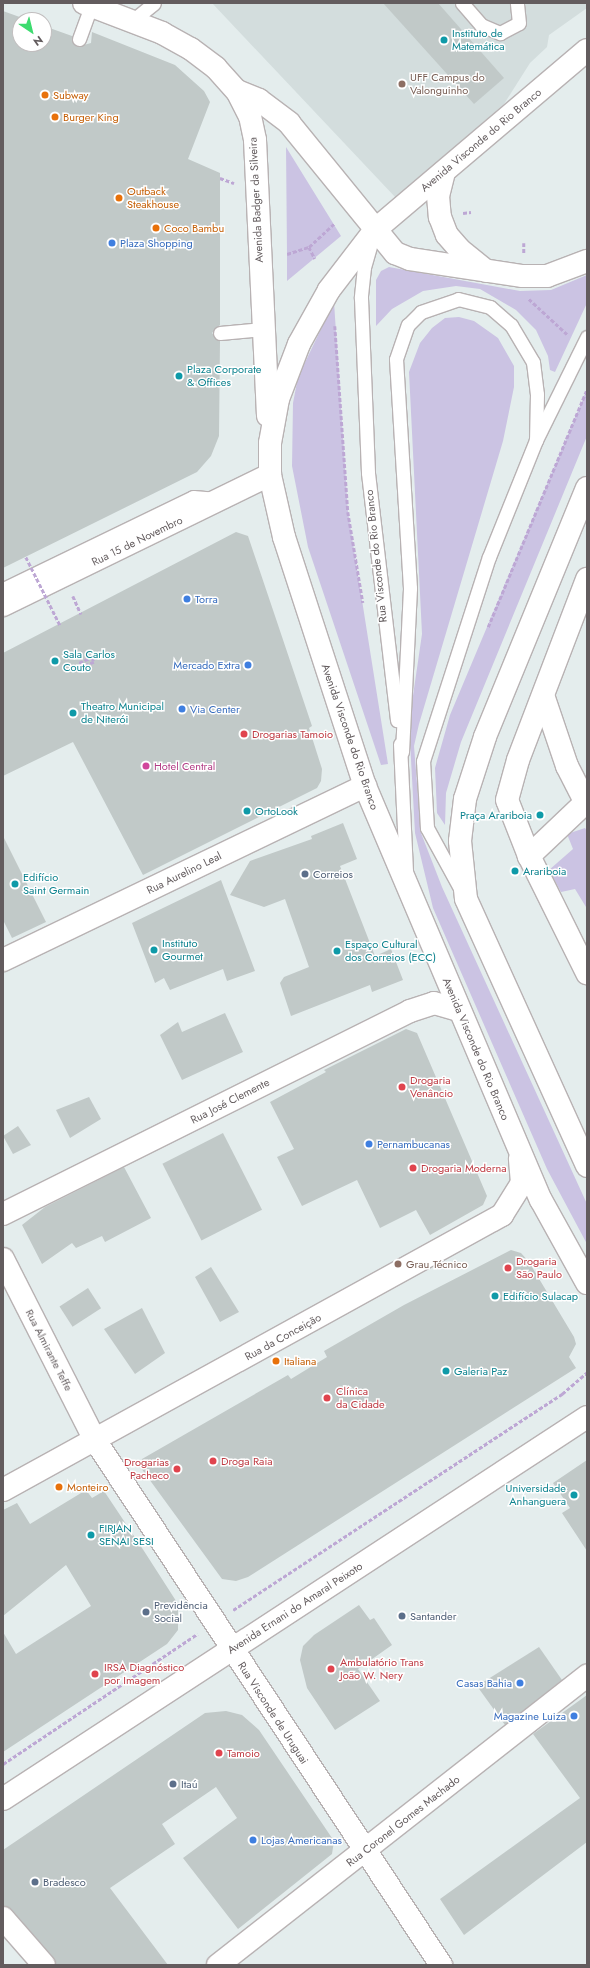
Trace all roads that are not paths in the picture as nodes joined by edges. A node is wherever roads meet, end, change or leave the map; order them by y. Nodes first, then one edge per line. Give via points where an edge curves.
1 (154, 3) edge
2 (462, 3) edge
3 (517, 3) edge
4 (87, 4) edge
5 (132, 20) junction
6 (79, 39) dead end
7 (587, 50) edge
8 (237, 91) junction
9 (444, 172) junction
10 (375, 230) junction
11 (587, 261) edge
12 (490, 273) junction
13 (262, 329) junction
14 (220, 333) dead end
15 (587, 337) edge
16 (536, 440) junction
17 (270, 443) junction
18 (270, 475) junction
19 (587, 488) edge
20 (222, 500) junction
21 (587, 579) edge
22 (3, 589) edge
23 (3, 605) edge
24 (544, 698) junction
25 (402, 752) junction
26 (365, 786) junction
27 (586, 803) edge
28 (529, 856) junction
29 (406, 883) junction
30 (466, 899) junction
31 (3, 960) edge
32 (587, 973) edge
33 (459, 1010) junction
34 (520, 1152) junction
35 (587, 1166) edge
36 (3, 1214) edge
37 (3, 1259) edge
38 (587, 1283) edge
39 (587, 1417) edge
40 (95, 1440) junction
41 (3, 1490) edge
42 (232, 1650) junction
43 (587, 1676) edge
44 (3, 1799) edge
45 (364, 1852) junction
46 (3, 1918) edge
47 (44, 1965) edge
48 (218, 1965) edge
49 (441, 1965) edge

1 - 5 lane
2 - 3 lane via 486,27 500,33 514,28 520,17
4 - 5 street, Avenida Badger da Silveira
4 - 6 lane
5 - 8 street, Avenida Badger da Silveira via 191,49 216,68
7 - 9 street, Avenida Visconde do Rio Branco
8 - 10 street via 259,100 289,123
8 - 13 street, Avenida Badger da Silveira via 250,116 255,140
9 - 10 street, Avenida Visconde do Rio Branco
9 - 12 street via 438,196 440,217 447,235 459,250
10 - 12 street via 395,253 410,259
10 - 17 street, Avenida Visconde do Rio Branco via 329,290 299,344 278,398
10 - 25 lane, Rua Visconde do Rio Branco via 363,274 362,367 377,568
11 - 12 street via 547,276
13 - 14 lane
13 - 17 street, Avenida Badger da Silveira
15 - 16 lane
16 - 25 lane via 537,394 533,362 511,325 490,307 458,299 421,312 408,325 396,359 410,588
16 - 30 lane via 489,557 423,761 427,828
17 - 18 street, Avenida Visconde do Rio Branco
18 - 20 street, Rua 15 de Novembro
18 - 26 street, Avenida Visconde do Rio Branco via 284,537
19 - 30 street via 470,780 460,841
20 - 22 lane via 193,497
20 - 23 street, Rua 15 de Novembro
21 - 24 street
24 - 27 street via 567,766
24 - 28 street via 518,760 507,800
25 - 29 lane, Rua Visconde do Rio Branco
26 - 29 street, Avenida Visconde do Rio Branco
26 - 31 street, Rua Aurelino Leal
27 - 28 street
28 - 32 street
29 - 33 street, Avenida Visconde do Rio Branco
30 - 35 street
33 - 34 street, Avenida Visconde do Rio Branco
33 - 36 street, Rua José Clemente via 434,1003 410,1010
34 - 38 street, Avenida Visconde do Rio Branco via 541,1200
34 - 40 street, Rua da Conceição via 522,1183 502,1215
37 - 40 street, Rua Almirante Teffe
39 - 42 street, Avenida Ernani do Amaral Peixoto
40 - 41 street, Rua da Conceição
40 - 42 street, Rua Visconde de Uruguai
42 - 44 street, Avenida Ernani do Amaral Peixoto
42 - 45 street, Rua Visconde de Uruguai
43 - 45 street, Rua Coronel Gomes Machado
45 - 48 street, Rua Coronel Gomes Machado
45 - 49 street, Rua Visconde de Uruguai
46 - 47 street

